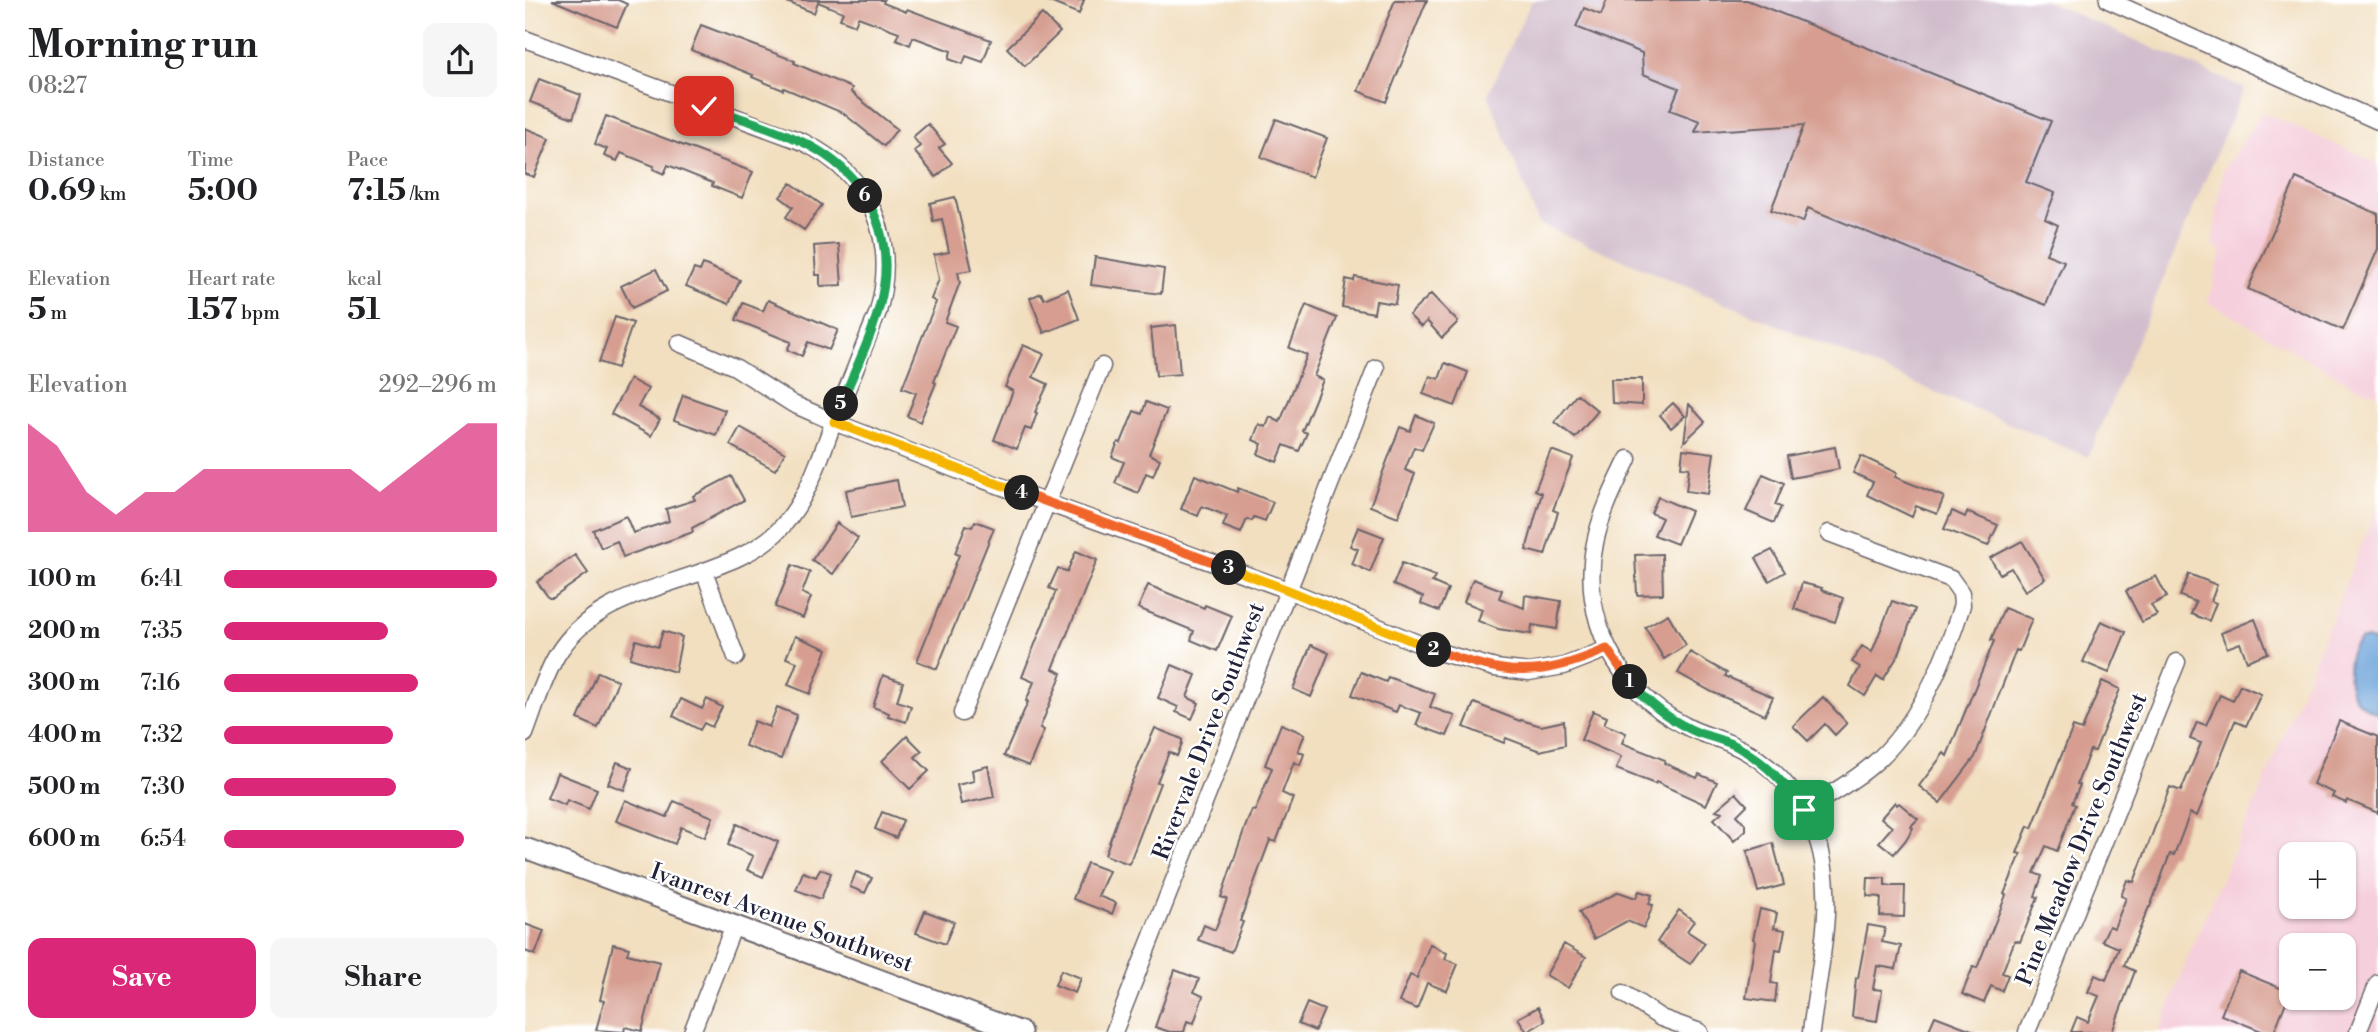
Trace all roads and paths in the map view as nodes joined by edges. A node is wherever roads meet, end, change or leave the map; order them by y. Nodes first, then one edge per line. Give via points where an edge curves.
1 (2108, 0) edge
2 (525, 39) edge
3 (2378, 121) edge
4 (679, 343) dead end
5 (1102, 366) dead end
6 (1377, 368) dead end
7 (834, 422) junction
8 (1627, 459) dead end
9 (1048, 502) junction
10 (1829, 533) dead end
11 (704, 571) junction
12 (1288, 590) junction
13 (1607, 649) junction
14 (736, 657) dead end
15 (2177, 662) dead end
16 (963, 713) dead end
17 (525, 734) edge
18 (1804, 810) junction
19 (525, 848) edge
20 (734, 925) junction
21 (2378, 983) edge
22 (1623, 993) dead end
23 (692, 1032) edge
24 (1021, 1032) edge
25 (1114, 1032) edge
26 (1700, 1032) edge
27 (1811, 1032) edge
28 (2027, 1032) edge
29 (2358, 1032) edge

1 - 3 street
2 - 7 street via 803,142 836,162 855,181 879,223 885,244 885,284
4 - 7 street via 746,372 793,404
5 - 9 street
6 - 12 street, Rivervale Drive Southwest
7 - 9 street
7 - 11 street via 809,485 787,521 750,552
8 - 13 street via 1605,509 1592,560 1594,608
9 - 12 street
9 - 16 street
10 - 18 street via 1951,579 1961,593 1962,605 1927,693 1906,728 1872,766
11 - 14 street
11 - 17 street via 622,599 582,624 557,654
12 - 13 street via 1426,648 1495,668 1554,669
12 - 25 street, Rivervale Drive Southwest
13 - 18 street via 1651,704 1681,724 1755,757
15 - 28 street, Pine Meadow Drive Southwest
18 - 27 street via 1822,855 1827,886
19 - 20 street, Ivanrest Avenue Southwest
20 - 23 street
20 - 24 street, Ivanrest Avenue Southwest
21 - 29 street
22 - 26 street via 1661,1018

